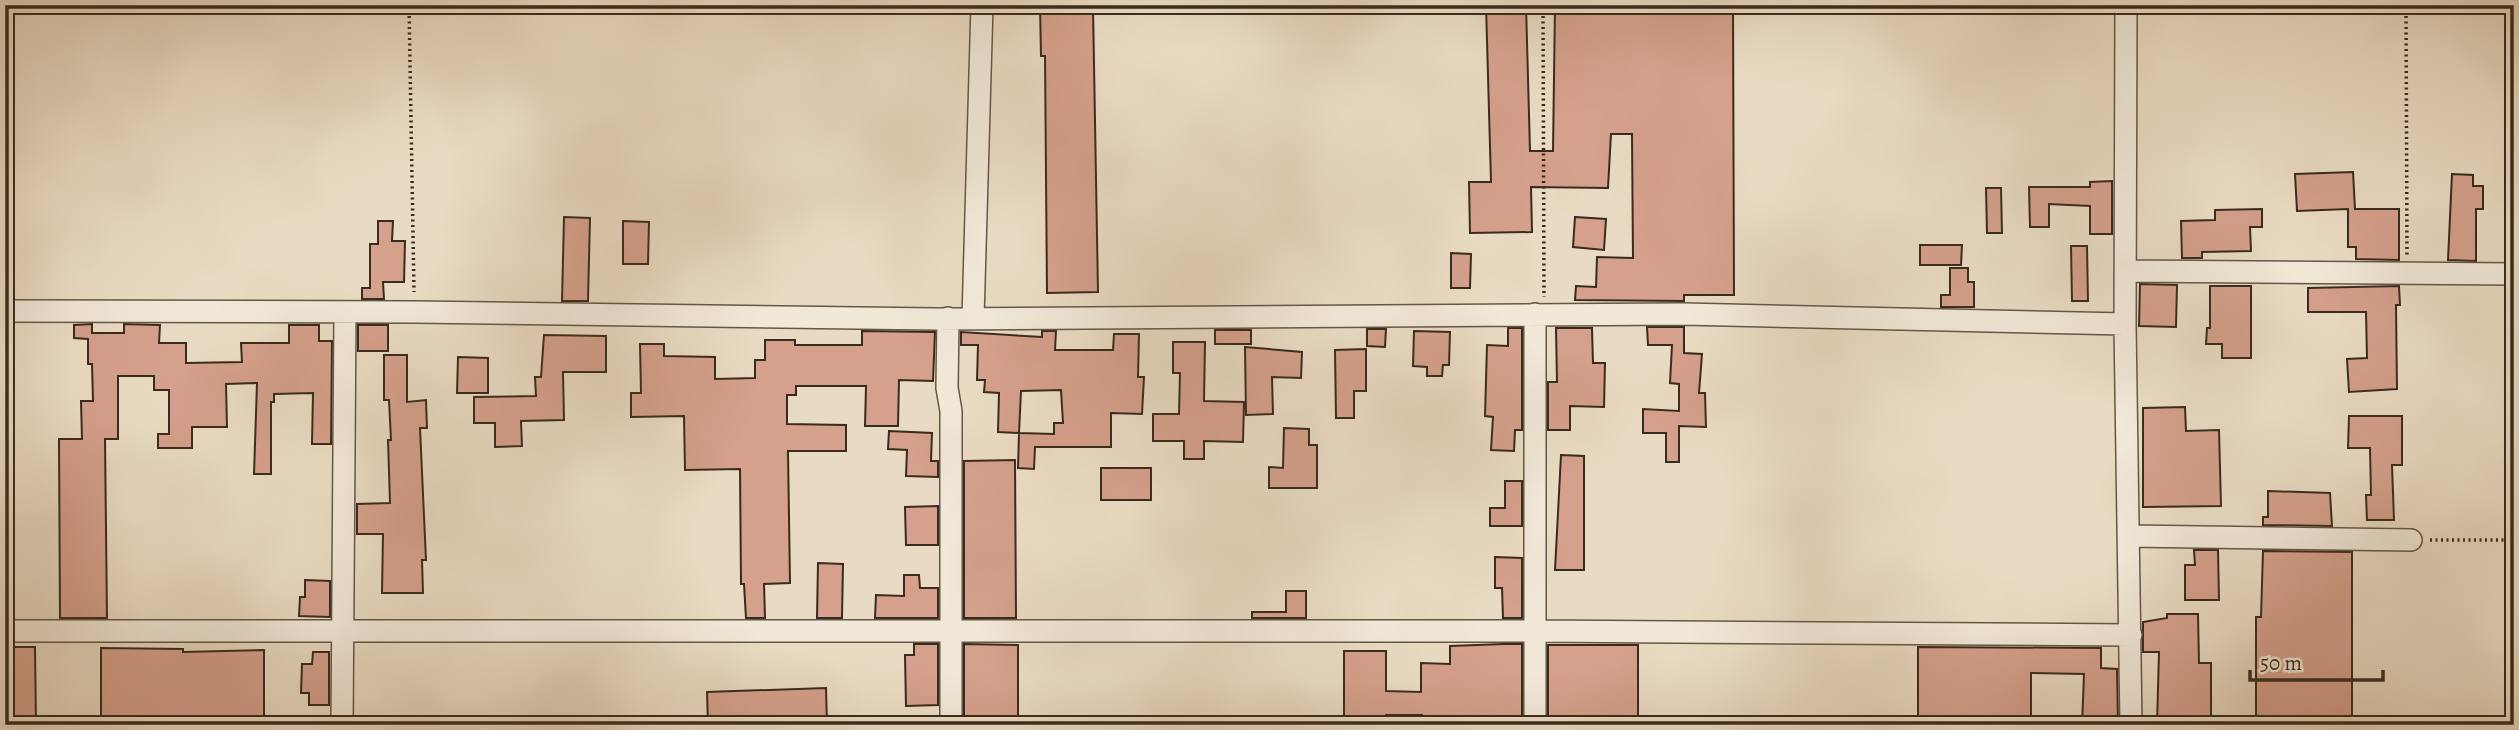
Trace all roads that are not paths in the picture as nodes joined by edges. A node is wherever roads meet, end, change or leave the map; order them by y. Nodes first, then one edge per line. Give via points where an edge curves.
1 (982, 5) edge
2 (2126, 5) edge
3 (2126, 271) junction
4 (2514, 274) edge
5 (5, 311) edge
6 (345, 312) junction
7 (1540, 314) junction
8 (948, 318) junction
9 (973, 318) junction
10 (2125, 324) junction
11 (2130, 536) junction
12 (2411, 540) road end
13 (5, 631) edge
14 (951, 631) junction
15 (1535, 631) junction
16 (342, 633) junction
17 (2131, 635) junction
18 (342, 725) edge
19 (951, 725) edge
20 (1535, 725) edge
21 (2131, 725) edge

1 - 9 street
2 - 3 street
3 - 4 street
3 - 10 street
5 - 6 street
6 - 8 street
6 - 16 street
7 - 9 street
7 - 10 street
7 - 15 street
8 - 9 street
8 - 14 street
10 - 11 street
11 - 12 street
11 - 17 street
13 - 16 street
14 - 15 street
14 - 16 street
14 - 19 street
15 - 17 street
15 - 20 street
16 - 18 street
17 - 21 street

